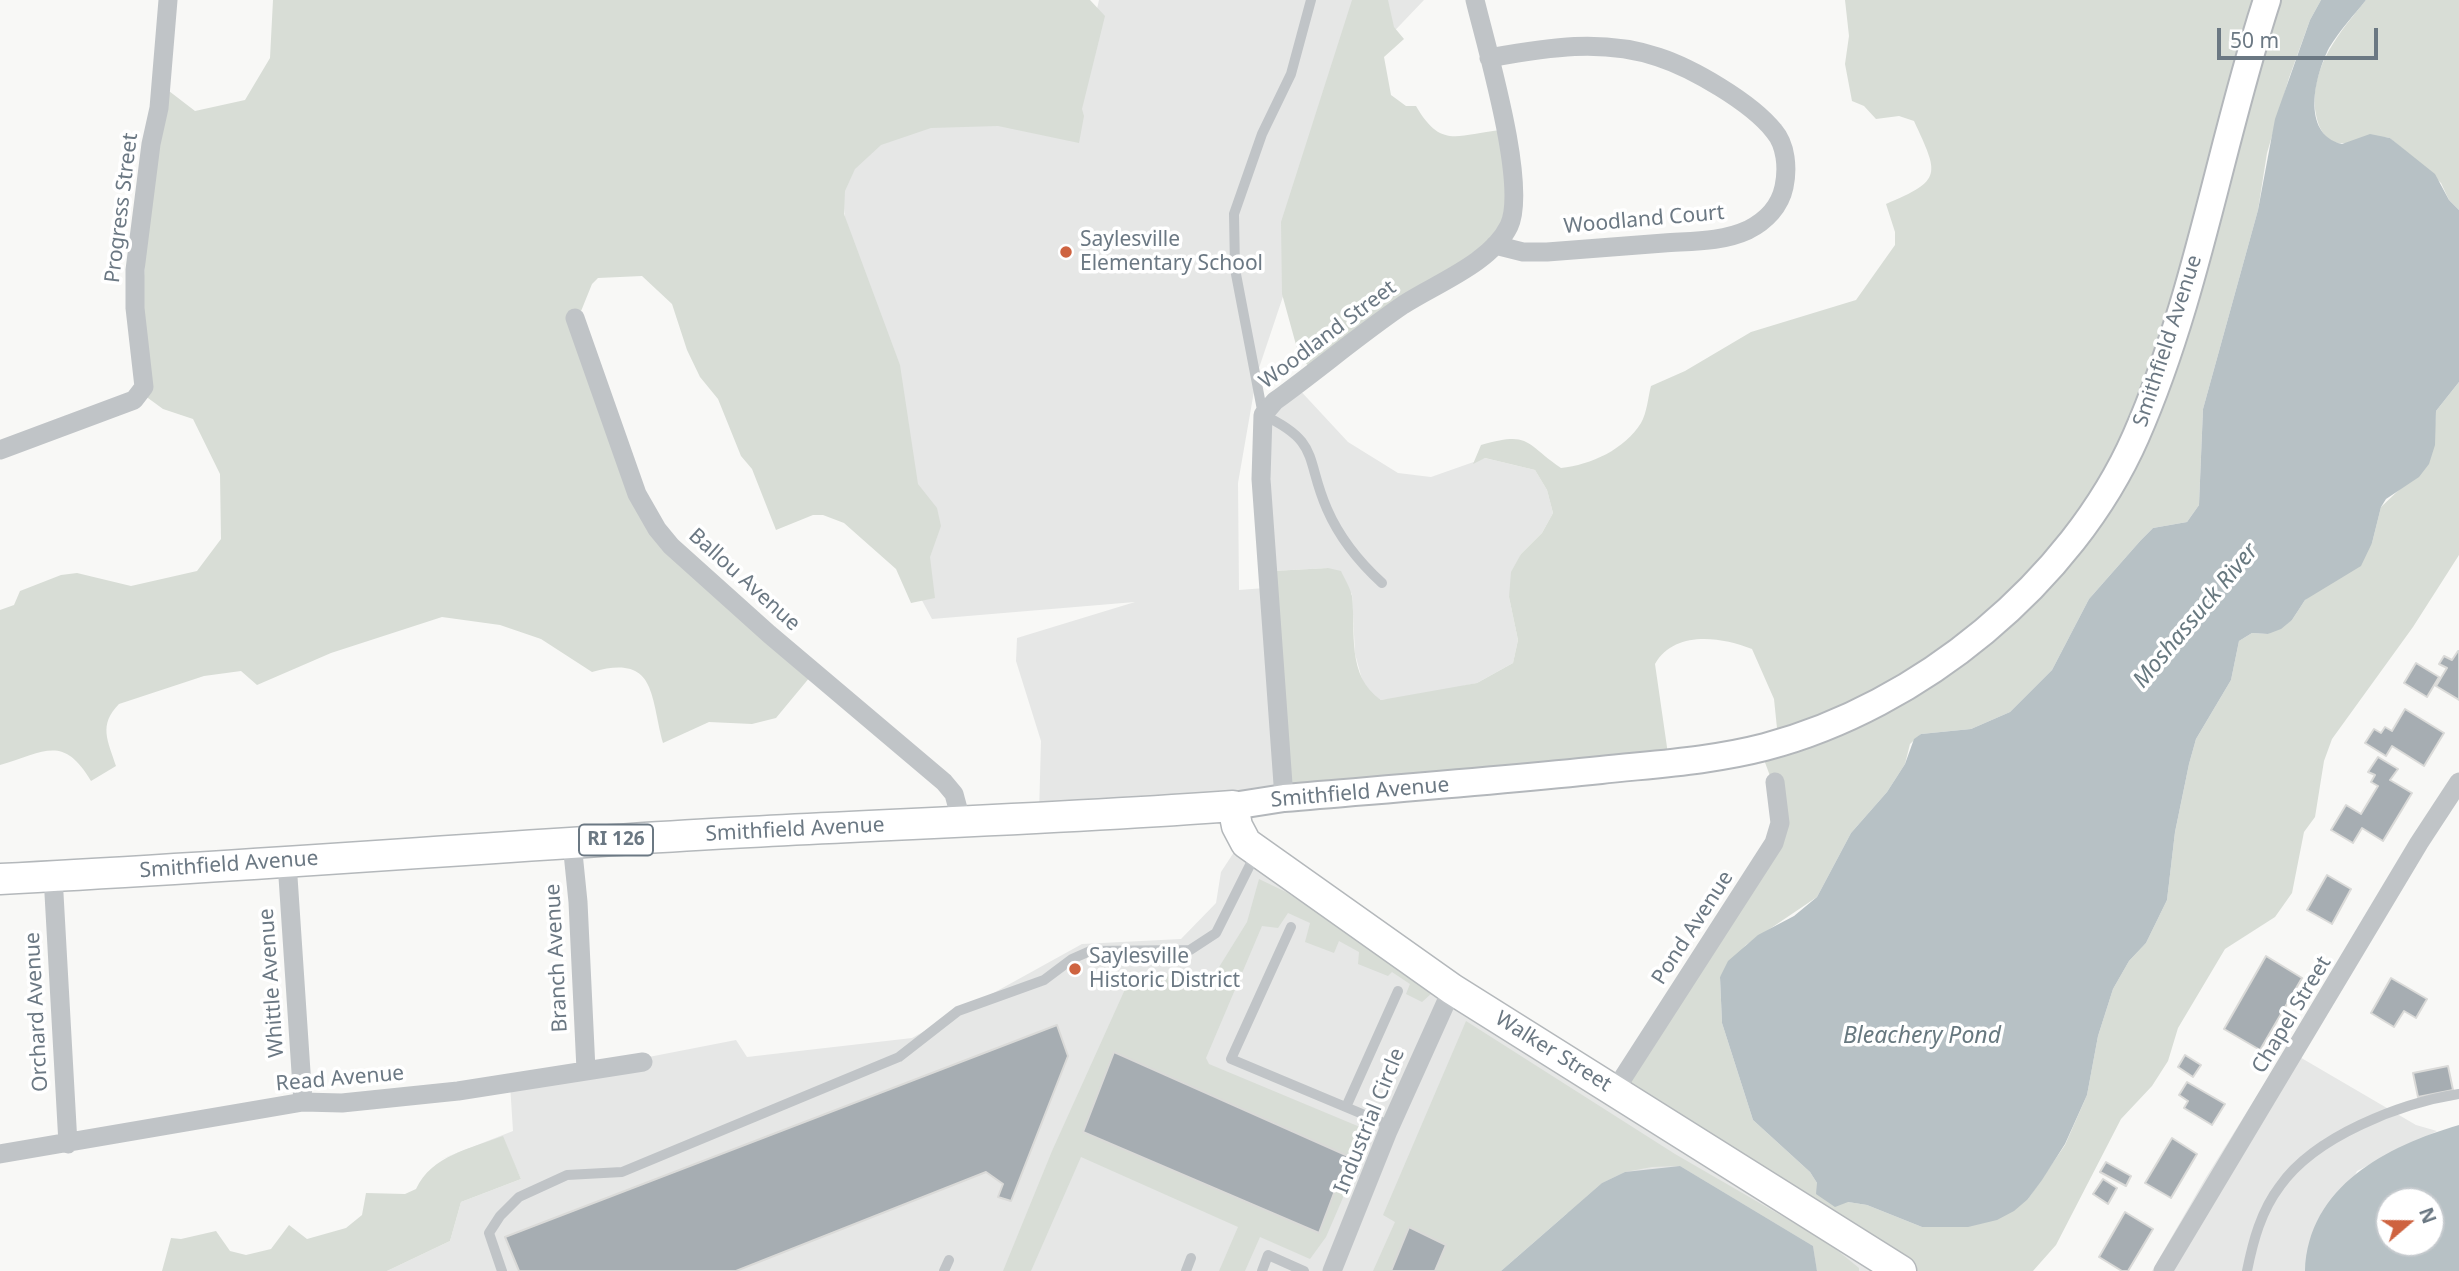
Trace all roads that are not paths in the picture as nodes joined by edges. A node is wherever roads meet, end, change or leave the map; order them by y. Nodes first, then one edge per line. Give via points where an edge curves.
1 (168, 0) edge
2 (1311, 0) edge
3 (1475, 0) edge
4 (2267, 0) edge
5 (1489, 58) junction
6 (1495, 246) junction
7 (575, 318) dead end
8 (1264, 415) junction
9 (0, 450) edge
10 (1382, 583) dead end
11 (1775, 782) dead end
12 (2459, 782) edge
13 (1284, 798) junction
14 (1233, 806) junction
15 (961, 820) junction
16 (572, 843) junction
17 (1257, 852) junction
18 (287, 862) junction
19 (53, 876) junction
20 (0, 879) edge
21 (1291, 927) dead end
22 (1452, 989) junction
23 (1398, 991) dead end
24 (643, 1062) dead end
25 (586, 1070) junction
26 (1615, 1090) junction
27 (2459, 1094) edge
28 (303, 1102) junction
29 (1346, 1107) junction
30 (1391, 1126) junction
31 (68, 1144) junction
32 (0, 1154) edge
33 (2177, 1250) junction
34 (1191, 1258) dead end
35 (948, 1260) dead end
36 (1890, 1268) edge
37 (502, 1271) edge
38 (944, 1271) edge
39 (1186, 1271) edge
40 (1262, 1271) edge
41 (1304, 1271) edge
42 (1332, 1271) edge
43 (2163, 1271) edge
44 (2178, 1271) edge
45 (2247, 1271) edge

1 - 9 street, Progress Street via 159,108 135,270 144,387 134,400
2 - 8 lane via 1291,74 1262,134 1234,214 1235,269
3 - 5 street, Woodland Street
4 - 13 main road, Smithfield Avenue / RI 126 via 2186,297 2157,383 2114,484 2073,543 2024,595 1969,643 1861,711 1816,731 1743,752 1544,776
5 - 6 street, Woodland Street via 1513,184 1510,224
5 - 6 street, Woodland Court via 1561,45 1589,45 1656,57 1689,70 1748,108 1775,131 1785,151 1782,197 1759,224 1730,237 1547,252
6 - 8 street, Woodland Street via 1403,306 1275,401
7 - 15 street, Ballou Avenue via 637,494 657,529 769,634 944,782 954,794
8 - 10 lane via 1286,425 1302,440 1340,536
8 - 13 street, Woodland Street via 1261,479
11 - 26 street, Pond Avenue via 1780,823 1774,844
12 - 33 street, Chapel Street
13 - 14 main road, Smithfield Avenue / RI 126
14 - 15 main road, Smithfield Avenue / RI 126
14 - 17 main road, Walker Street via 1246,844
15 - 16 main road, Smithfield Avenue / RI 126
16 - 18 main road, Smithfield Avenue / RI 126
16 - 25 street, Branch Avenue
17 - 22 main road, Walker Street
17 - 37 lane via 1216,933 1189,950 1090,951 1044,980 958,1011 899,1057 622,1172 567,1175 519,1197 489,1233
18 - 19 main road, Smithfield Avenue / RI 126
18 - 28 street, Whittle Avenue
19 - 20 main road, Smithfield Avenue / RI 126
19 - 31 street, Orchard Avenue
21 - 29 lane via 1231,1059
22 - 26 main road, Walker Street
22 - 30 street, Industrial Circle
23 - 29 lane
24 - 25 street, Read Avenue
25 - 28 street, Read Avenue via 458,1091 342,1103
26 - 36 main road, Walker Street
27 - 45 lane via 2431,1098 2372,1120 2302,1164 2280,1186 2254,1234
28 - 31 street, Read Avenue
29 - 30 lane
30 - 42 street, Industrial Circle
31 - 32 street, Read Avenue
33 - 43 street, Chapel Street
33 - 44 street
34 - 39 lane
35 - 38 lane
40 - 41 lane via 1268,1255

